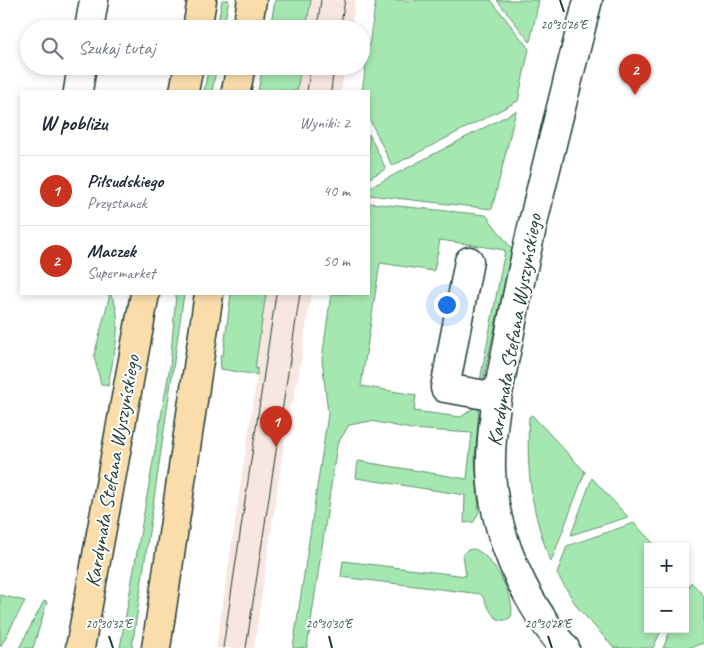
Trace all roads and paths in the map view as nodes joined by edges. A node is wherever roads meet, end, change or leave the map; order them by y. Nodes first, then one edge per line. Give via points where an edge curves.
1 (94, 0) edge
2 (202, 0) edge
3 (252, 0) edge
4 (588, 0) edge
5 (91, 20) edge
6 (199, 20) edge
7 (249, 20) edge
8 (81, 75) edge
9 (187, 75) edge
10 (239, 75) edge
11 (78, 90) edge
12 (184, 90) edge
13 (236, 90) edge
14 (469, 261) dead end
15 (209, 295) edge
16 (140, 301) edge
17 (498, 397) junction
18 (80, 648) edge
19 (156, 648) edge
20 (565, 648) edge

1 - 5 street
2 - 6 main road
3 - 7 main road
4 - 17 street, Kardynała Stefana Wyszyńskiego via 526,246
8 - 11 street
9 - 12 main road
10 - 13 main road
14 - 17 street via 445,388
15 - 19 main road
16 - 18 main road, Kardynała Stefana Wyszyńskiego
17 - 20 street, Kardynała Stefana Wyszyńskiego via 492,432 491,471 497,511 512,560 526,591

